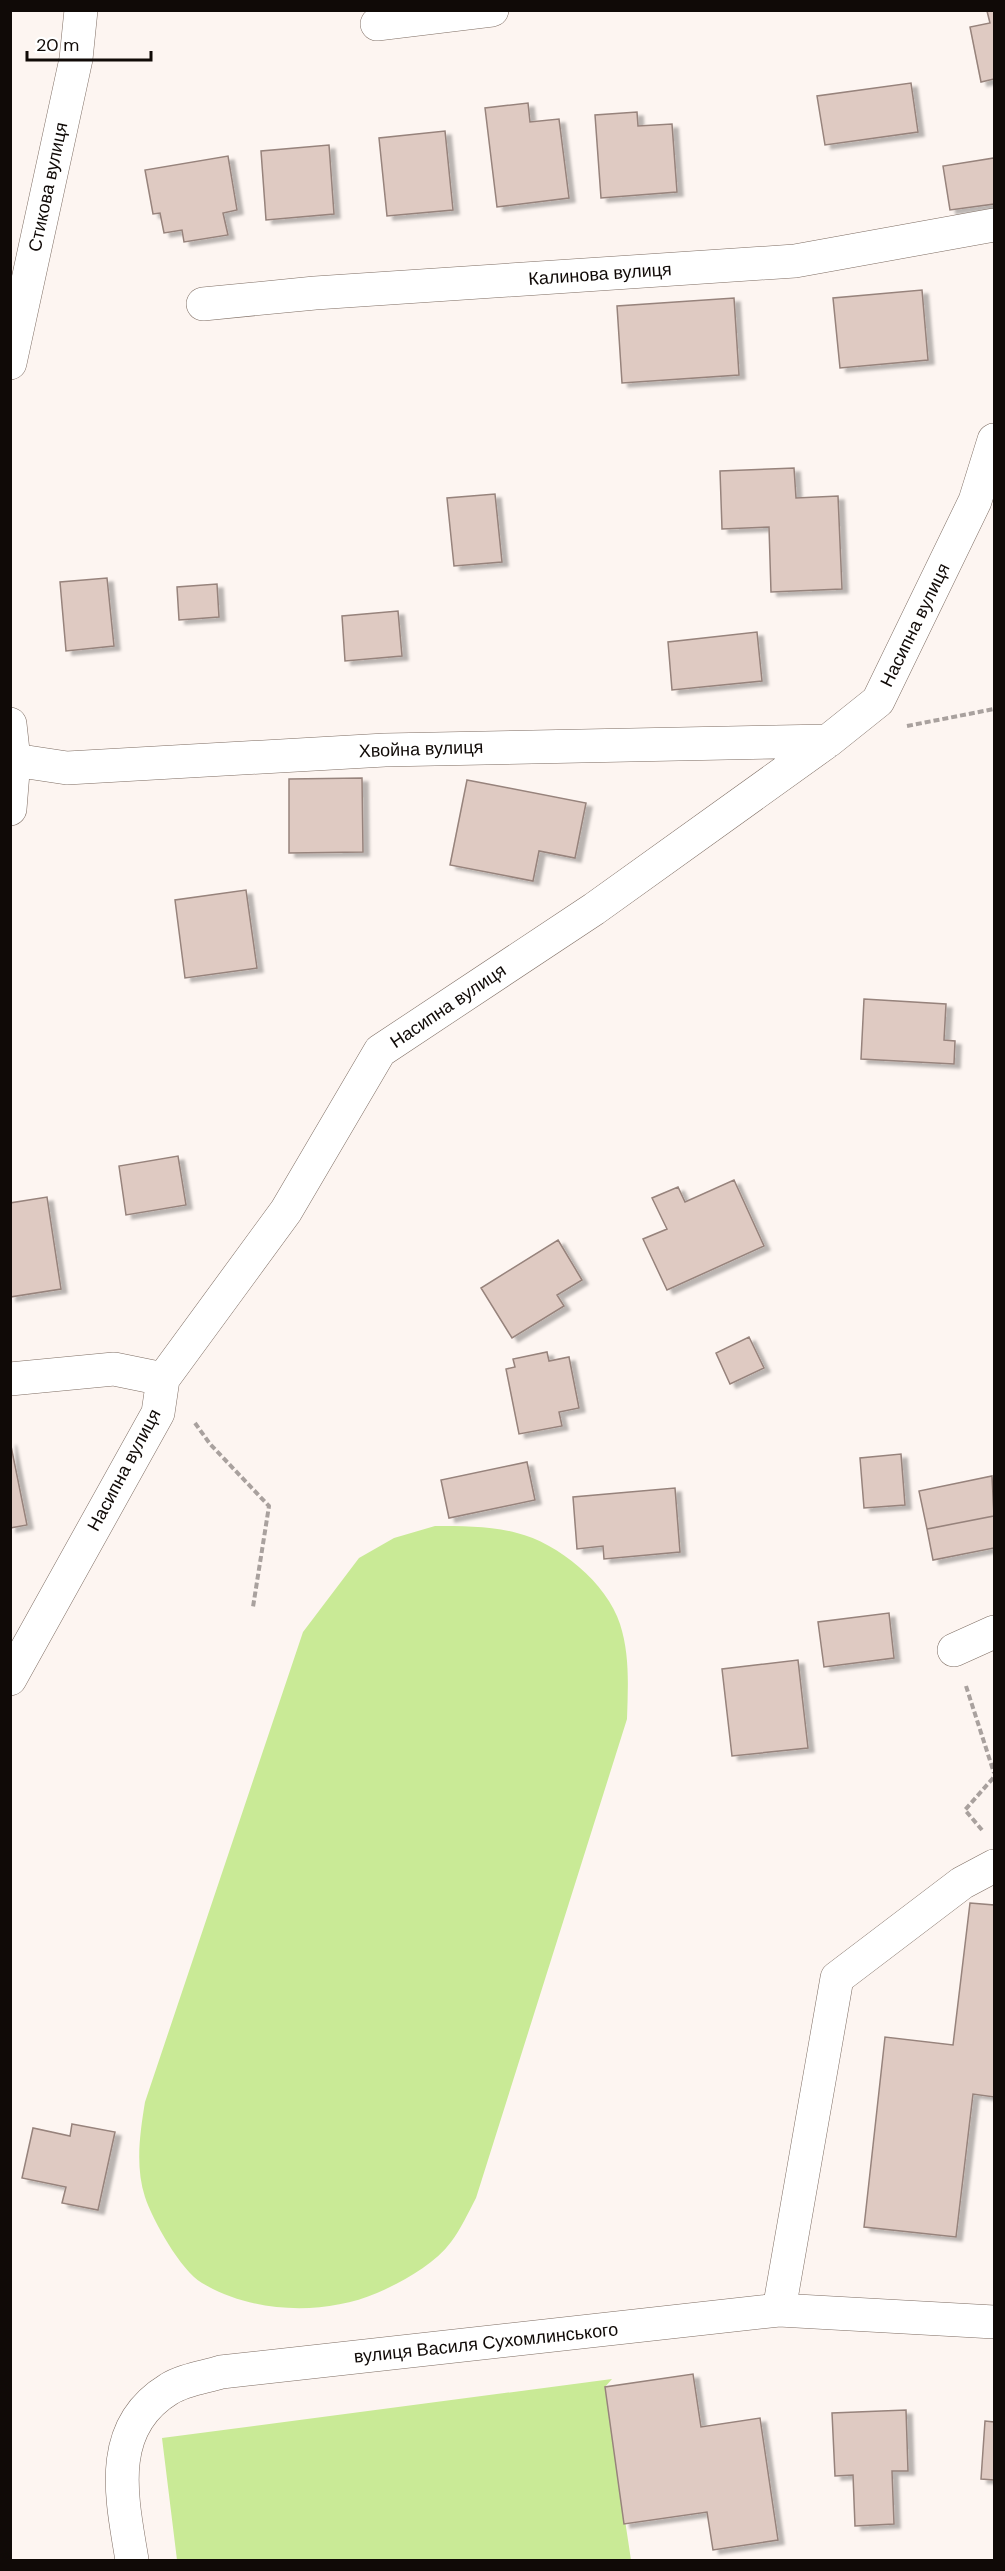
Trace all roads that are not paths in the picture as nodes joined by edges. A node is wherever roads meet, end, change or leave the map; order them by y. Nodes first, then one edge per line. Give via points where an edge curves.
1 (81, 10) edge
2 (492, 10) edge
3 (377, 24) dead end
4 (994, 225) edge
5 (202, 304) dead end
6 (10, 363) edge
7 (994, 440) edge
8 (10, 724) edge
9 (828, 741) junction
10 (14, 760) junction
11 (10, 808) edge
12 (10, 1379) edge
13 (163, 1379) junction
14 (994, 1632) edge
15 (954, 1650) road end
16 (10, 1679) edge
17 (991, 1851) edge
18 (779, 2310) junction
19 (994, 2322) edge
20 (132, 2560) edge

1 - 6 street, Стикова вулиця via 76,59
2 - 3 street
4 - 5 street, Калинова вулиця via 795,261 315,292
7 - 9 street, Насипна вулиця via 975,501 878,701
8 - 10 street
9 - 10 street, Хвойна вулиця via 385,750 67,768
9 - 13 street, Насипна вулиця via 594,909 380,1051 286,1211
10 - 11 street
12 - 13 street via 114,1369
13 - 16 street, Насипна вулиця via 158,1413
14 - 15 street
17 - 18 street via 962,1883 837,1978
18 - 19 street, вулиця Василя Сухомлинського
18 - 20 street, вулиця Василя Сухомлинського via 221,2372 170,2388 145,2407 123,2452 121,2490

